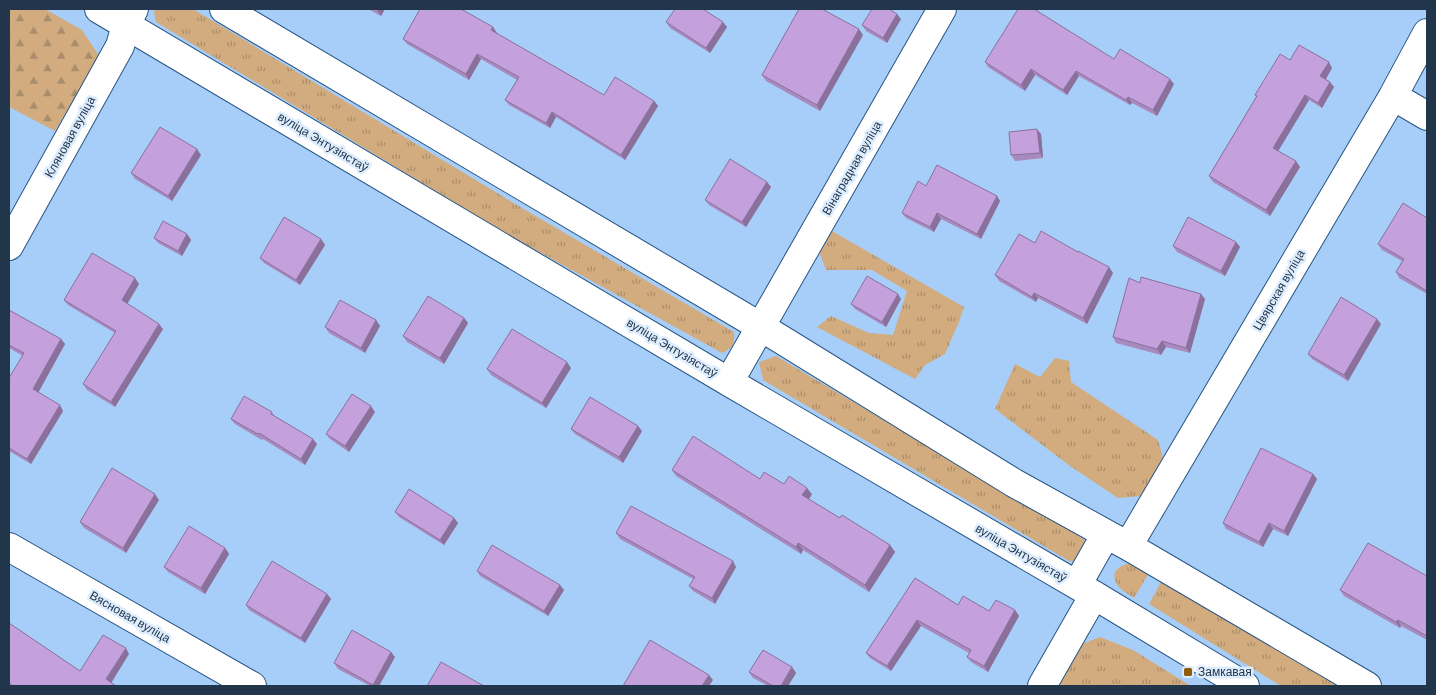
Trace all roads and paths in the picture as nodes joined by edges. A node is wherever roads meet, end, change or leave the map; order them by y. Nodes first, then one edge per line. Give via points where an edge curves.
1 (99, 9) edge
2 (224, 9) edge
3 (942, 9) edge
4 (130, 17) edge
5 (1427, 33) edge
6 (1393, 96) junction
7 (1427, 116) edge
8 (9, 246) edge
9 (761, 327) junction
10 (730, 382) junction
11 (1117, 540) junction
12 (9, 547) edge
13 (1085, 590) junction
14 (252, 686) edge
15 (1042, 686) edge
16 (1245, 686) edge
17 (1367, 686) edge

1 - 4 street, вуліца Энтузіястаў
2 - 9 street
3 - 9 street, Вінаградная вуліца
4 - 8 street, Кляновая вуліца via 120,46
4 - 10 street, вуліца Энтузіястаў
5 - 6 street, Цвярская вуліца
6 - 7 street
6 - 11 street, Цвярская вуліца
9 - 10 street, Вінаградная вуліца
9 - 11 street via 1014,482
10 - 13 street, вуліца Энтузіястаў
11 - 13 street, Цвярская вуліца
11 - 17 street
12 - 14 street, Вясновая вуліца
13 - 15 street, Цвярская вуліца
13 - 16 street, вуліца Энтузіястаў

